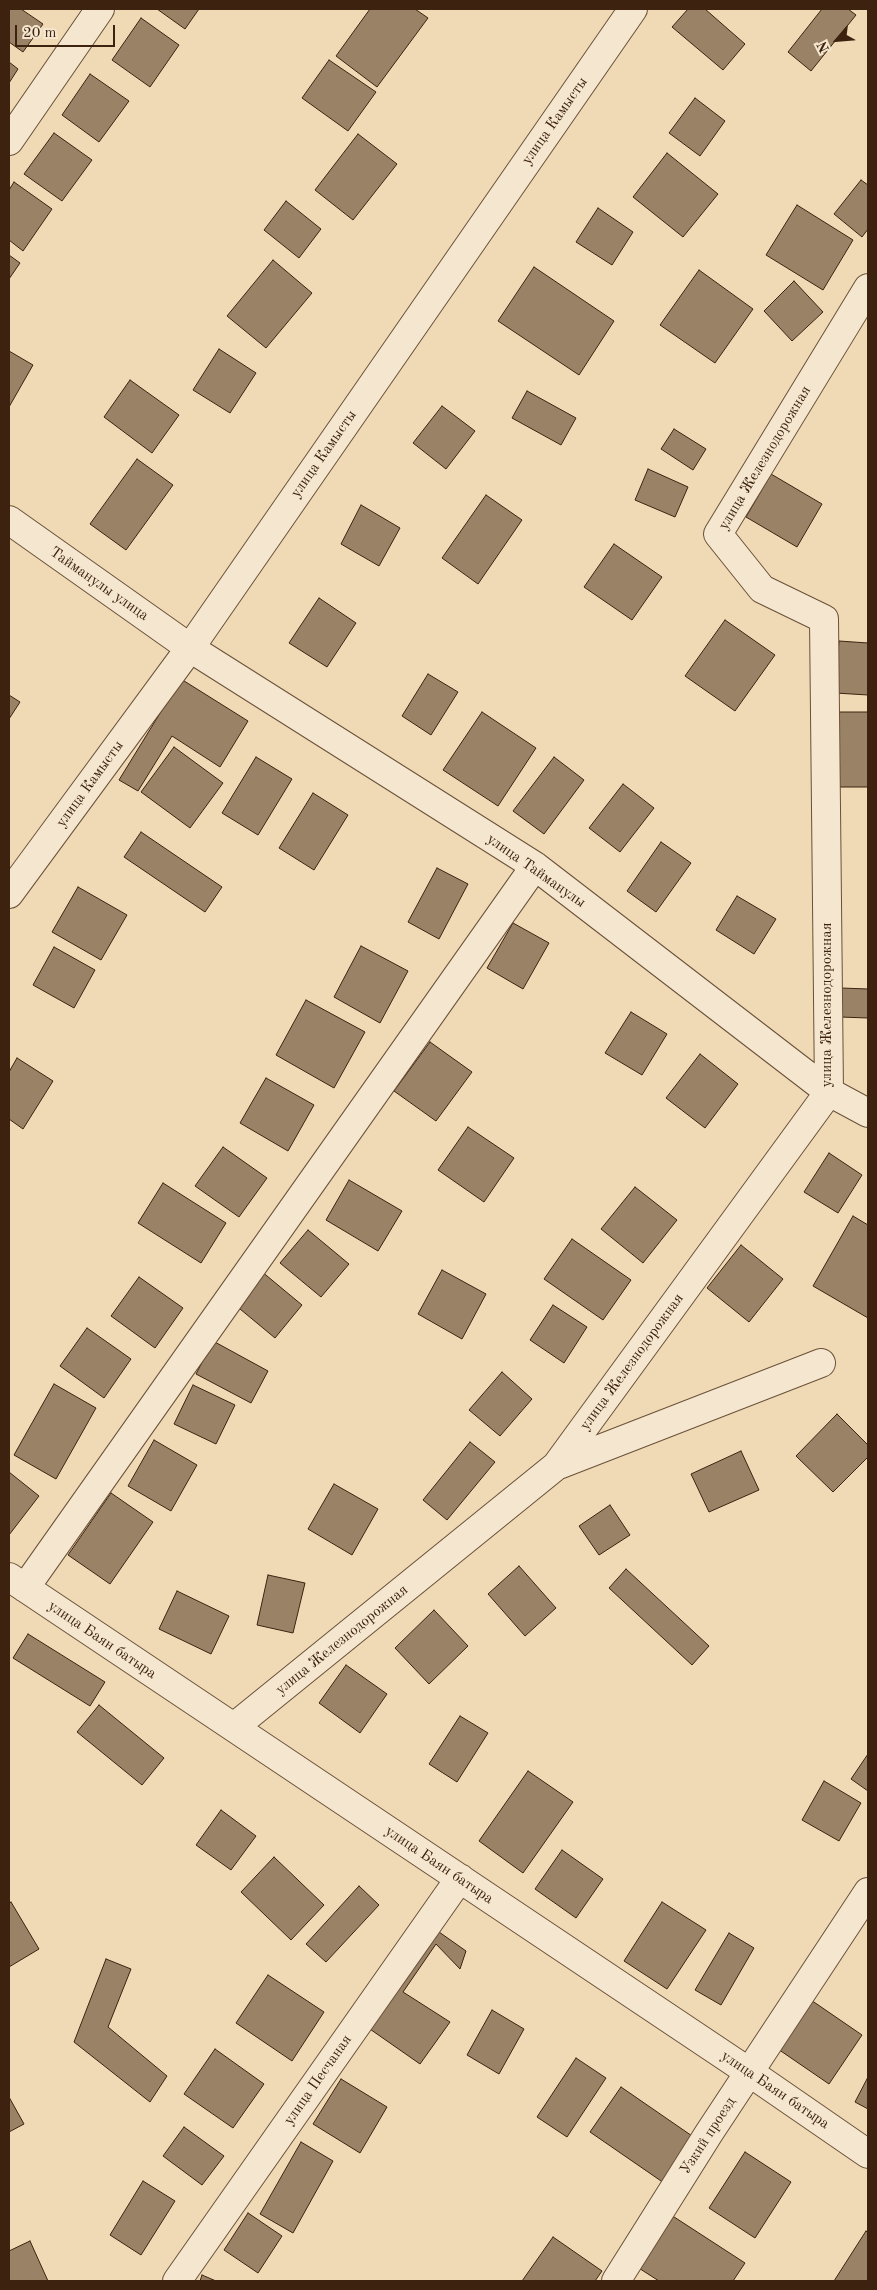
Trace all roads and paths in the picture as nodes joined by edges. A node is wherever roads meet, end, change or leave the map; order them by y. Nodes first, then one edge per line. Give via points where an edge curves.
1 (100, 9) edge
2 (632, 9) edge
3 (9, 141) edge
4 (868, 288) edge
5 (9, 520) edge
6 (190, 648) junction
7 (535, 866) junction
8 (9, 894) edge
9 (829, 1092) junction
10 (868, 1113) edge
11 (821, 1364) dead end
12 (556, 1466) junction
13 (17, 1583) edge
14 (234, 1727) junction
15 (460, 1878) junction
16 (868, 1892) edge
17 (749, 2072) junction
18 (868, 2154) edge
19 (177, 2281) edge
20 (616, 2281) edge

1 - 3 street
2 - 6 street, улица Камысты
4 - 9 street, улица Железнодорожная via 718,534 762,589 824,619
5 - 6 street, Тайманулы улица
6 - 7 street, улица Тайманулы
6 - 8 street, улица Камысты
7 - 9 street, улица Тайманулы
7 - 13 street
9 - 10 street, улица Тайманулы
9 - 12 street, улица Железнодорожная
11 - 12 street
12 - 14 street, улица Железнодорожная
13 - 14 street, улица Баян батыра
14 - 15 street, улица Баян батыра
15 - 17 street, улица Баян батыра
15 - 19 street, улица Песчаная
16 - 17 street, Узкий проезд
17 - 18 street, улица Баян батыра
17 - 20 street, Узкий проезд

